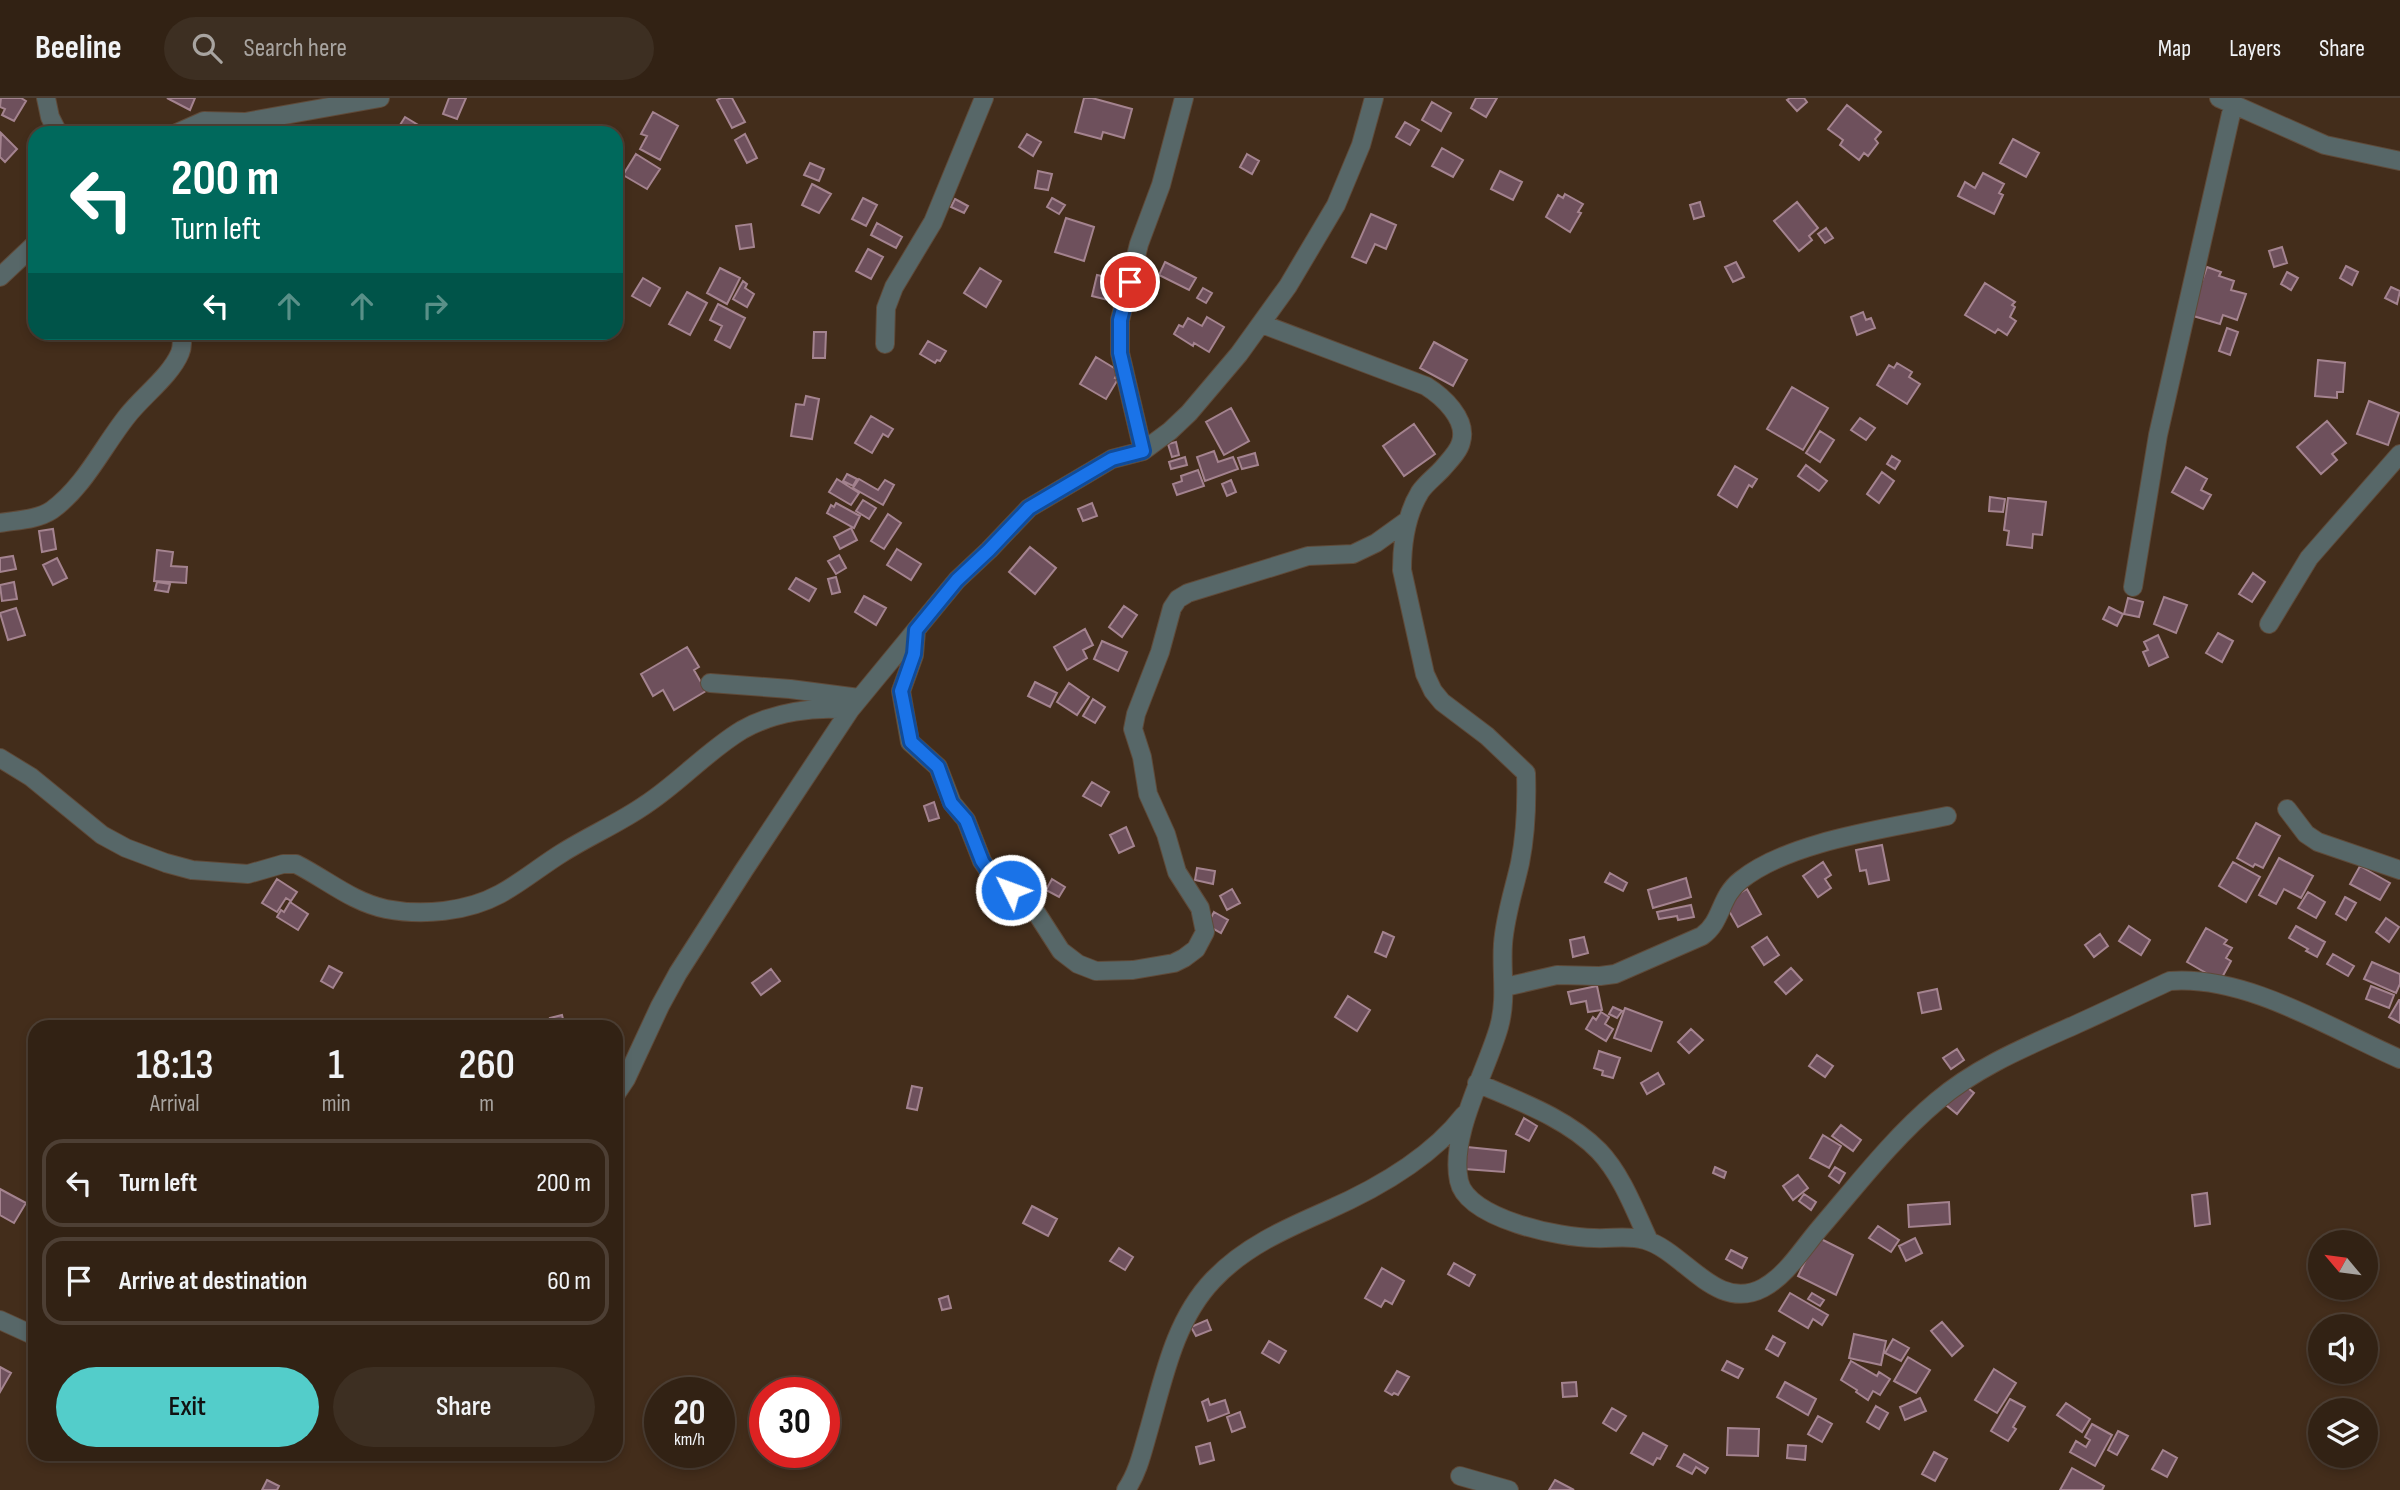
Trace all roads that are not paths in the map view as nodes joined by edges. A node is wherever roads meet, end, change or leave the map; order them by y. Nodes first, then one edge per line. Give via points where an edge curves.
1 (46, 98) edge
2 (380, 98) edge
3 (984, 98) edge
4 (1184, 98) edge
5 (1374, 98) edge
6 (2226, 102) edge
7 (54, 126) edge
8 (193, 126) edge
9 (2400, 160) edge
10 (28, 251) edge
11 (0, 277) edge
12 (1262, 324) junction
13 (182, 340) edge
14 (885, 344) dead end
15 (1143, 451) junction
16 (2400, 454) edge
17 (1408, 520) junction
18 (0, 523) edge
19 (2133, 587) dead end
20 (2269, 624) dead end
21 (916, 630) junction
22 (710, 683) dead end
23 (855, 704) junction
24 (0, 758) edge
25 (2287, 809) dead end
26 (1947, 816) dead end
27 (2400, 870) edge
28 (1505, 987) junction
29 (2400, 1059) edge
30 (1477, 1083) junction
31 (623, 1084) edge
32 (1469, 1110) junction
33 (1649, 1241) junction
34 (0, 1320) edge
35 (28, 1333) edge
36 (1460, 1476) dead end
37 (1126, 1490) edge
38 (1509, 1490) edge

1 - 7 street
2 - 8 street via 245,122 204,121
3 - 14 street via 933,222 894,287 886,308
4 - 15 street via 1120,320 1120,353
5 - 12 street via 1336,205
6 - 9 street via 2325,145
6 - 19 street via 2158,435
10 - 11 street
12 - 15 street via 1189,413
12 - 17 street via 1417,381 1451,407 1462,440 1444,467 1421,489
13 - 18 street via 175,362 128,415 66,499 48,513
15 - 21 street via 1112,459 1029,508 957,580
16 - 20 street via 2309,558
17 - 21 street via 1353,554 1308,556 1188,593 1172,608 1133,729 1148,794 1177,872 1203,918 1202,940 1174,963 1133,970 1087,969 1061,951 1034,909 988,870 966,820 951,803 938,767 911,742 901,691 914,654
17 - 28 street via 1402,570 1422,663 1433,691 1526,773 1526,821 1503,945
21 - 23 street
22 - 23 street via 790,689
23 - 24 street via 805,710 749,727 645,805 502,893 442,910 410,912 366,903 296,864 248,874 166,863 102,835 31,777
23 - 31 street via 688,957
25 - 27 street via 2318,842
26 - 28 street via 1838,839 1762,866 1727,894 1712,929 1624,970 1601,976 1557,975
28 - 30 street via 1499,1027
29 - 33 street via 2290,1008 2239,990 2191,979 2170,981 1968,1077 1908,1129 1781,1276 1759,1290 1736,1294 1721,1290
30 - 32 street
30 - 33 street via 1539,1111 1600,1152
32 - 33 street via 1458,1168 1459,1184 1469,1198 1529,1229
32 - 37 street via 1423,1156 1351,1198 1269,1237 1213,1280 1186,1316 1138,1467
34 - 35 street
36 - 38 street

